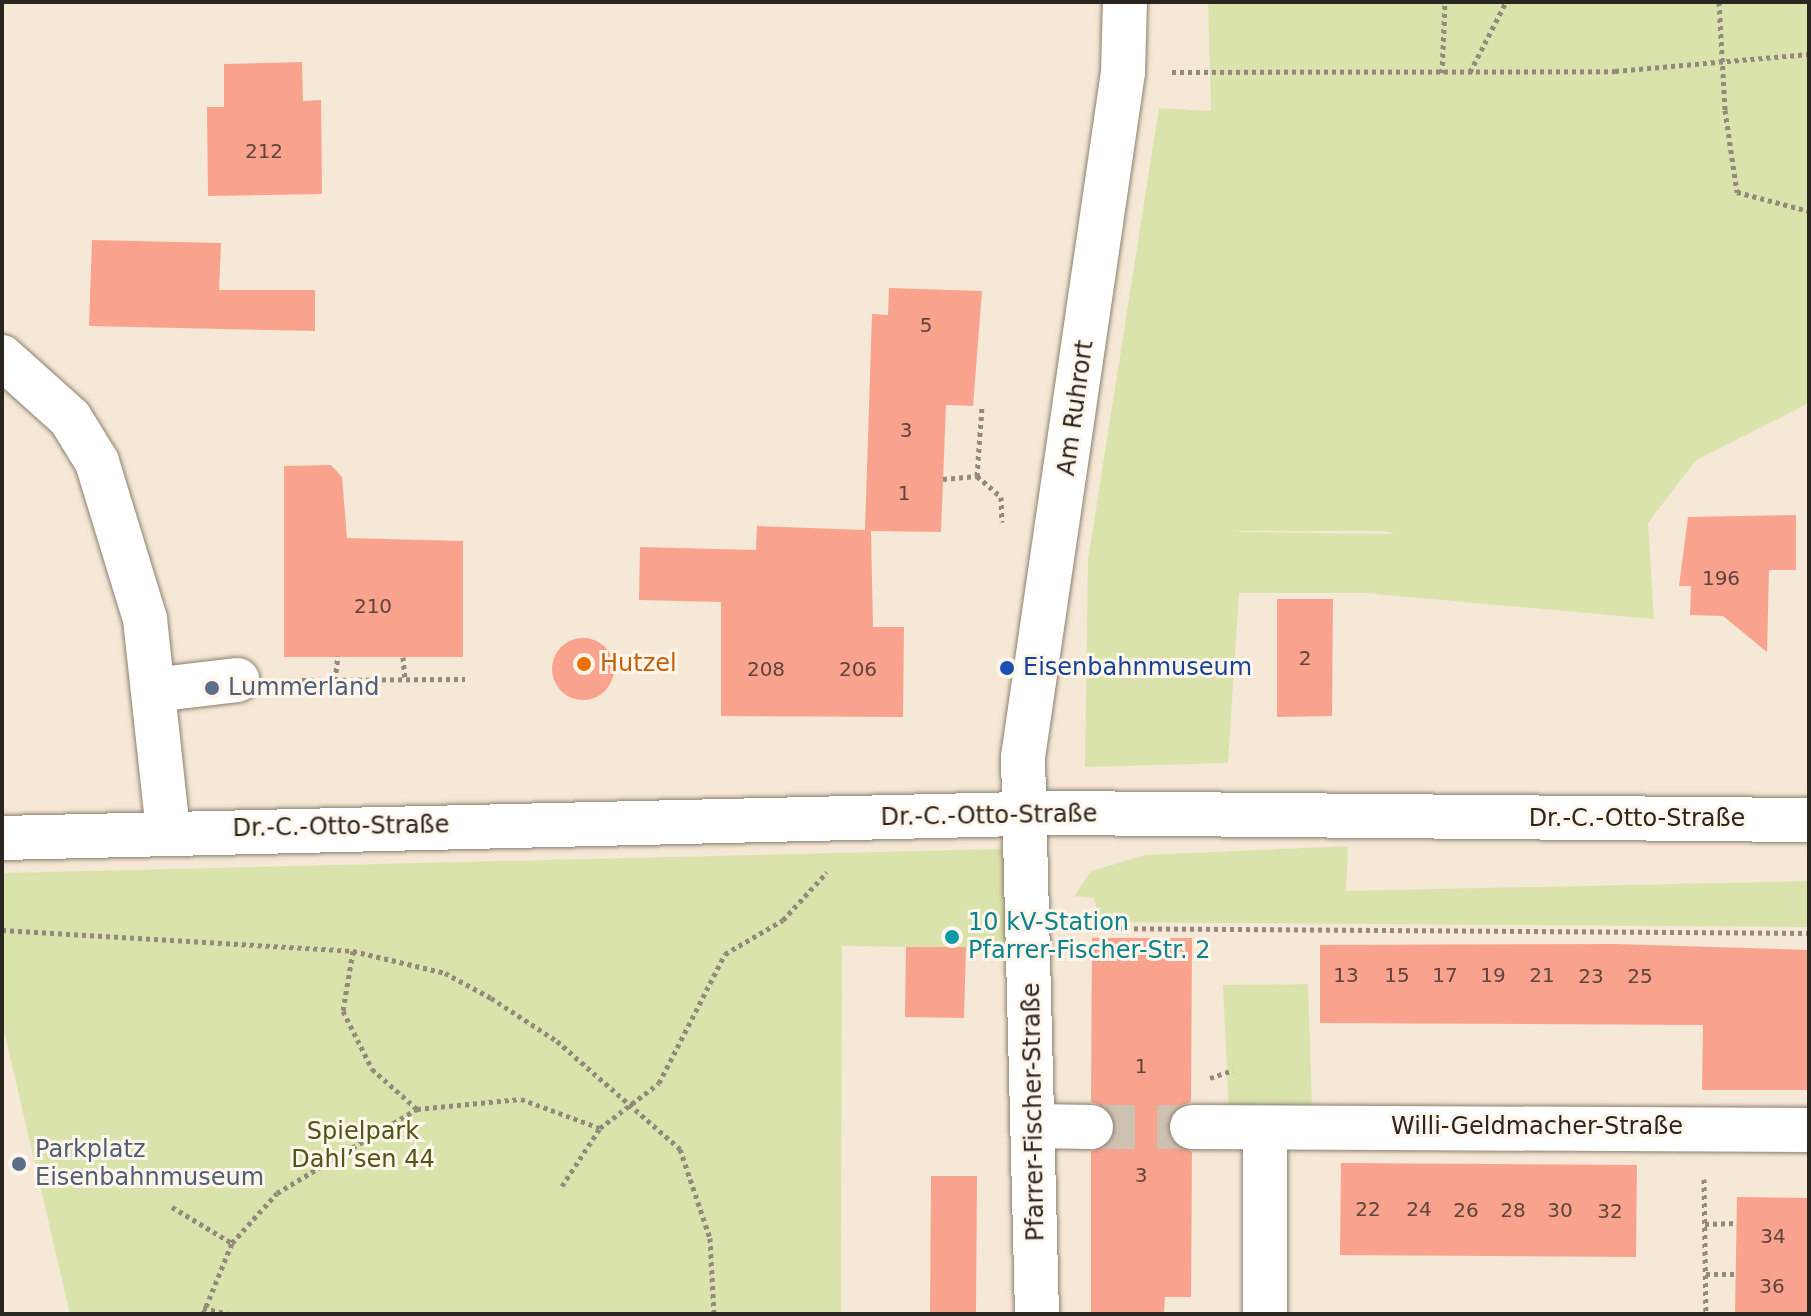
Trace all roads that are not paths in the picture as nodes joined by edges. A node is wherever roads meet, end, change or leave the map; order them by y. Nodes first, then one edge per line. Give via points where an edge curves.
1 (1125, 2) edge
2 (2, 357) edge
3 (237, 680) road end
4 (153, 690) junction
5 (1026, 814) junction
6 (1809, 820) edge
7 (168, 830) junction
8 (2, 838) edge
9 (1036, 1126) junction
10 (1091, 1127) tunnel mouth
11 (1192, 1127) tunnel mouth
12 (1265, 1128) junction
13 (1809, 1130) edge
14 (1037, 1314) edge
15 (1265, 1314) edge

1 - 5 street, Am Ruhrort via 1123,72 1023,757
2 - 4 street via 87,439 145,619
3 - 4 street
4 - 7 street
5 - 6 street, Dr.-C.-Otto-Straße
5 - 7 street, Dr.-C.-Otto-Straße
5 - 9 street, Pfarrer-Fischer-Straße
7 - 8 street, Dr.-C.-Otto-Straße
9 - 10 street
9 - 14 street, Pfarrer-Fischer-Straße
11 - 12 street, Willi-Geldmacher-Straße
12 - 13 street, Willi-Geldmacher-Straße
12 - 15 street

